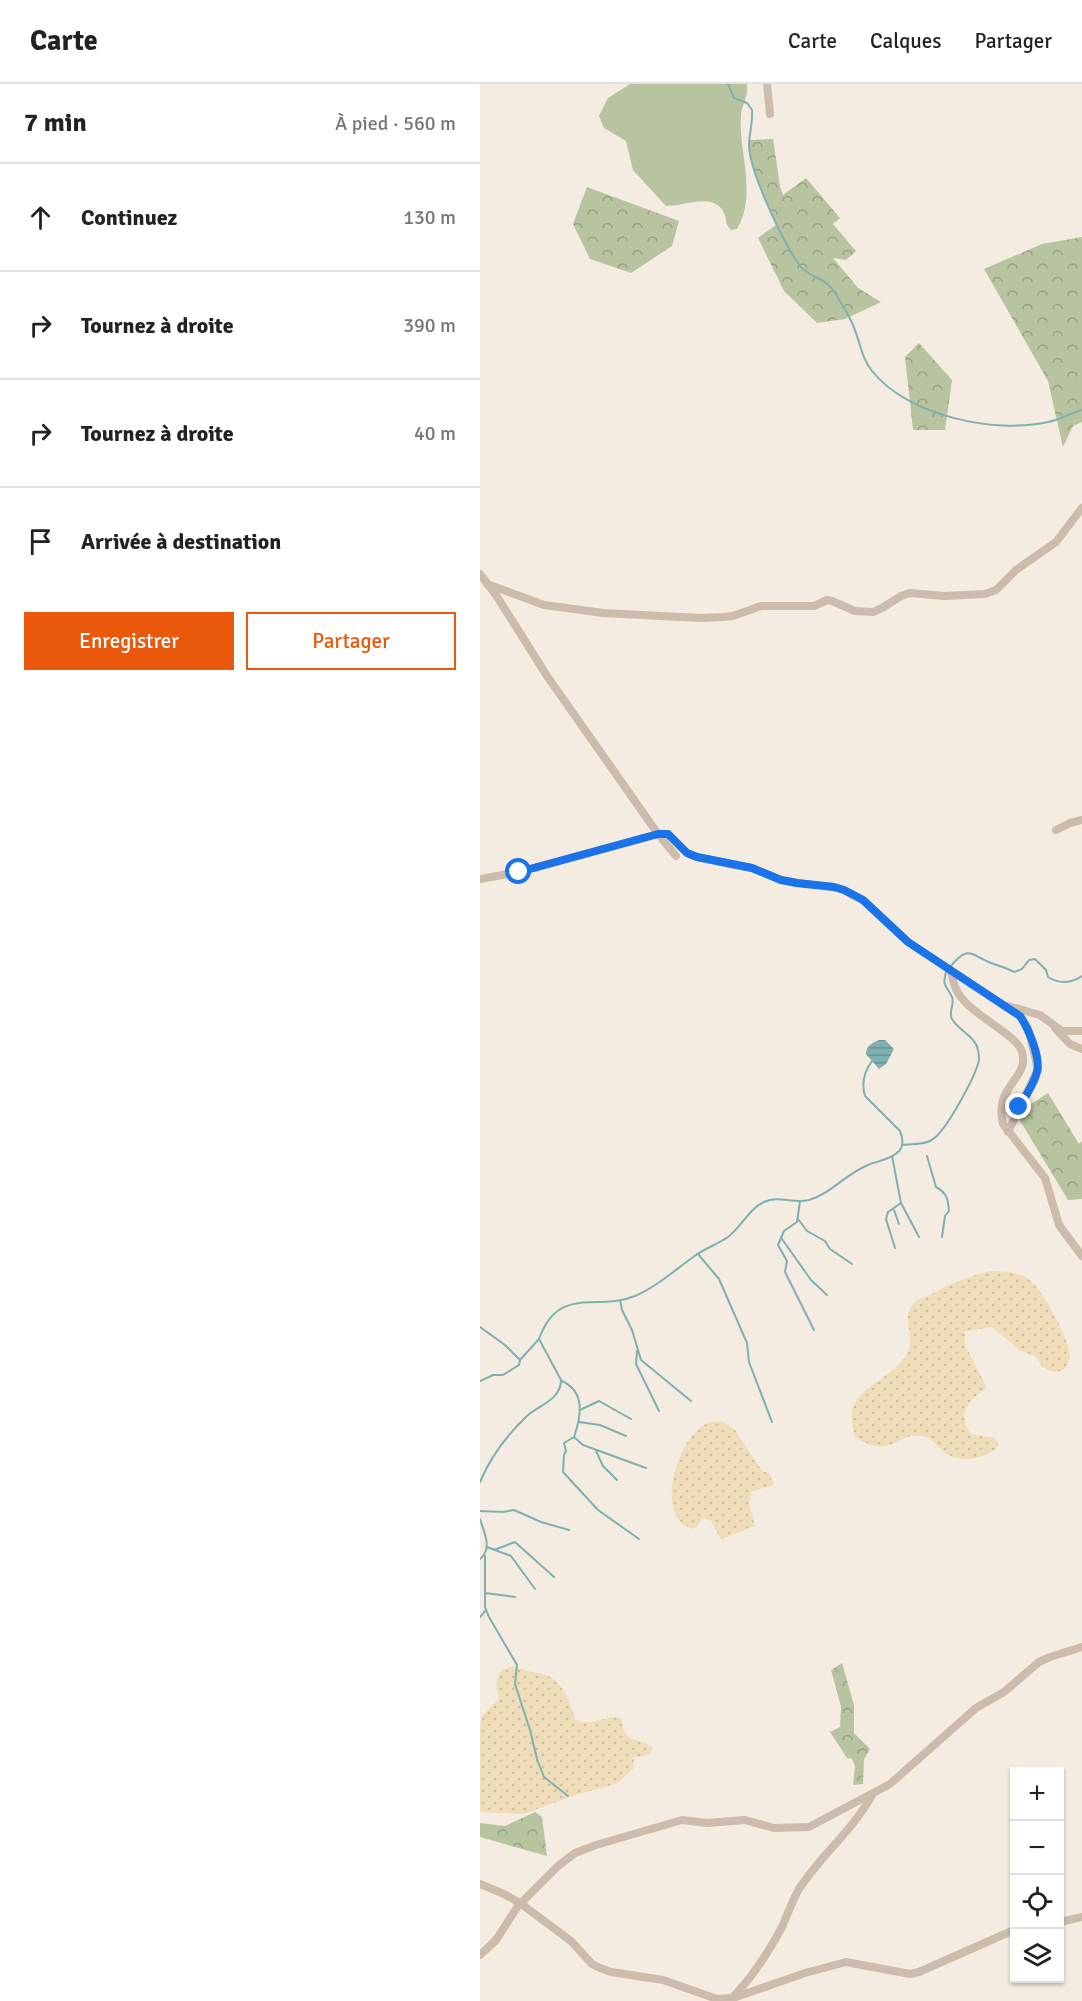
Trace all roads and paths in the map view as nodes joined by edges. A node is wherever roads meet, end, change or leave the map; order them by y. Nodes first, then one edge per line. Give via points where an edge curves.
1 (767, 84) edge
2 (770, 114) dead end
3 (1082, 508) edge
4 (480, 574) edge
5 (487, 584) junction
6 (1082, 820) edge
7 (1056, 830) dead end
8 (658, 834) junction
9 (676, 856) dead end
10 (480, 879) edge
11 (951, 971) junction
12 (1005, 1005) junction
13 (1055, 1027) junction
14 (1082, 1031) edge
15 (1082, 1049) edge
16 (1008, 1132) junction
17 (1082, 1256) edge
18 (1082, 1647) edge
19 (872, 1794) junction
20 (480, 1884) edge
21 (520, 1903) junction
22 (1082, 1917) edge
23 (1064, 1921) edge
24 (1010, 1932) edge
25 (480, 1955) edge
26 (730, 2000) edge

1 - 2 street
3 - 5 street via 1056,542 1016,570 996,590 944,596 910,593 873,612 855,611 827,600 814,606 761,606 723,617 603,613 544,605
4 - 5 street
5 - 8 street
6 - 7 street
8 - 9 street
8 - 10 street
8 - 11 street via 668,834 687,853 697,857 752,868 781,880 844,890 863,900 908,942
11 - 12 street
11 - 16 street via 965,1002 1014,1039 1022,1052 1021,1070 1001,1101 1000,1114
12 - 13 street via 1040,1015
12 - 16 street via 1028,1028 1038,1069
13 - 14 street
13 - 15 street via 1070,1044
16 - 17 street via 1045,1178 1059,1225
18 - 19 street via 1039,1662 1004,1692 976,1708 890,1784
19 - 21 street via 809,1827 774,1828 745,1820 682,1820 596,1845 575,1853
19 - 26 street via 861,1815 799,1890 762,1961
20 - 21 street
21 - 25 street via 496,1940
21 - 26 street via 600,1968 663,1980
22 - 23 street
24 - 26 street via 919,1972 910,1974 846,1962

